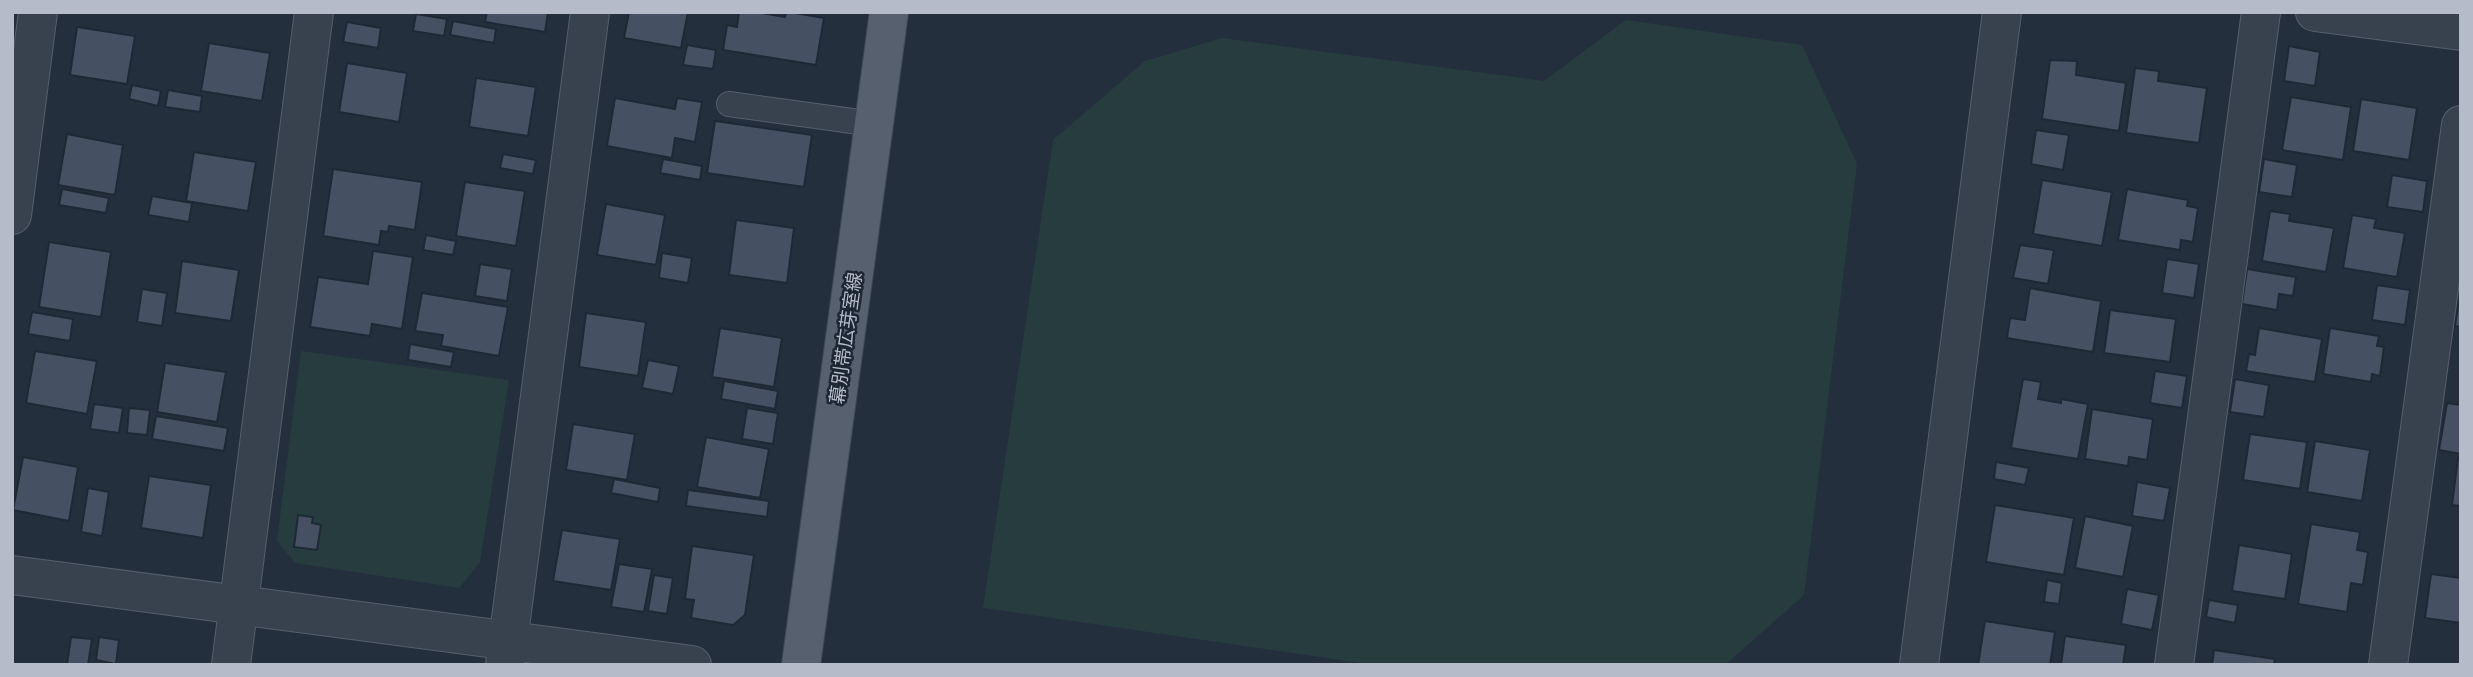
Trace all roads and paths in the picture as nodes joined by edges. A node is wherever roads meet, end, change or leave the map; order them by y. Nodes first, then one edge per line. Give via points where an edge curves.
1 (38, 12) edge
2 (314, 12) edge
3 (590, 12) edge
4 (889, 12) edge
5 (2002, 12) edge
6 (2261, 12) edge
7 (2315, 12) edge
8 (2461, 31) edge
9 (729, 104) dead end
10 (874, 124) junction
11 (2461, 125) edge
12 (12, 215) edge
13 (12, 575) edge
14 (239, 605) junction
15 (506, 652) edge
16 (231, 665) edge
17 (692, 665) edge
18 (801, 665) edge
19 (1919, 665) edge
20 (2174, 665) edge
21 (2388, 665) edge

1 - 12 street
2 - 14 street
3 - 15 street
4 - 10 main road, 幕別帯広芽室線
5 - 19 street
6 - 20 street
7 - 8 street
9 - 10 lane
10 - 18 main road, 幕別帯広芽室線
11 - 21 street
13 - 14 street
14 - 15 street
14 - 16 street
15 - 17 street

